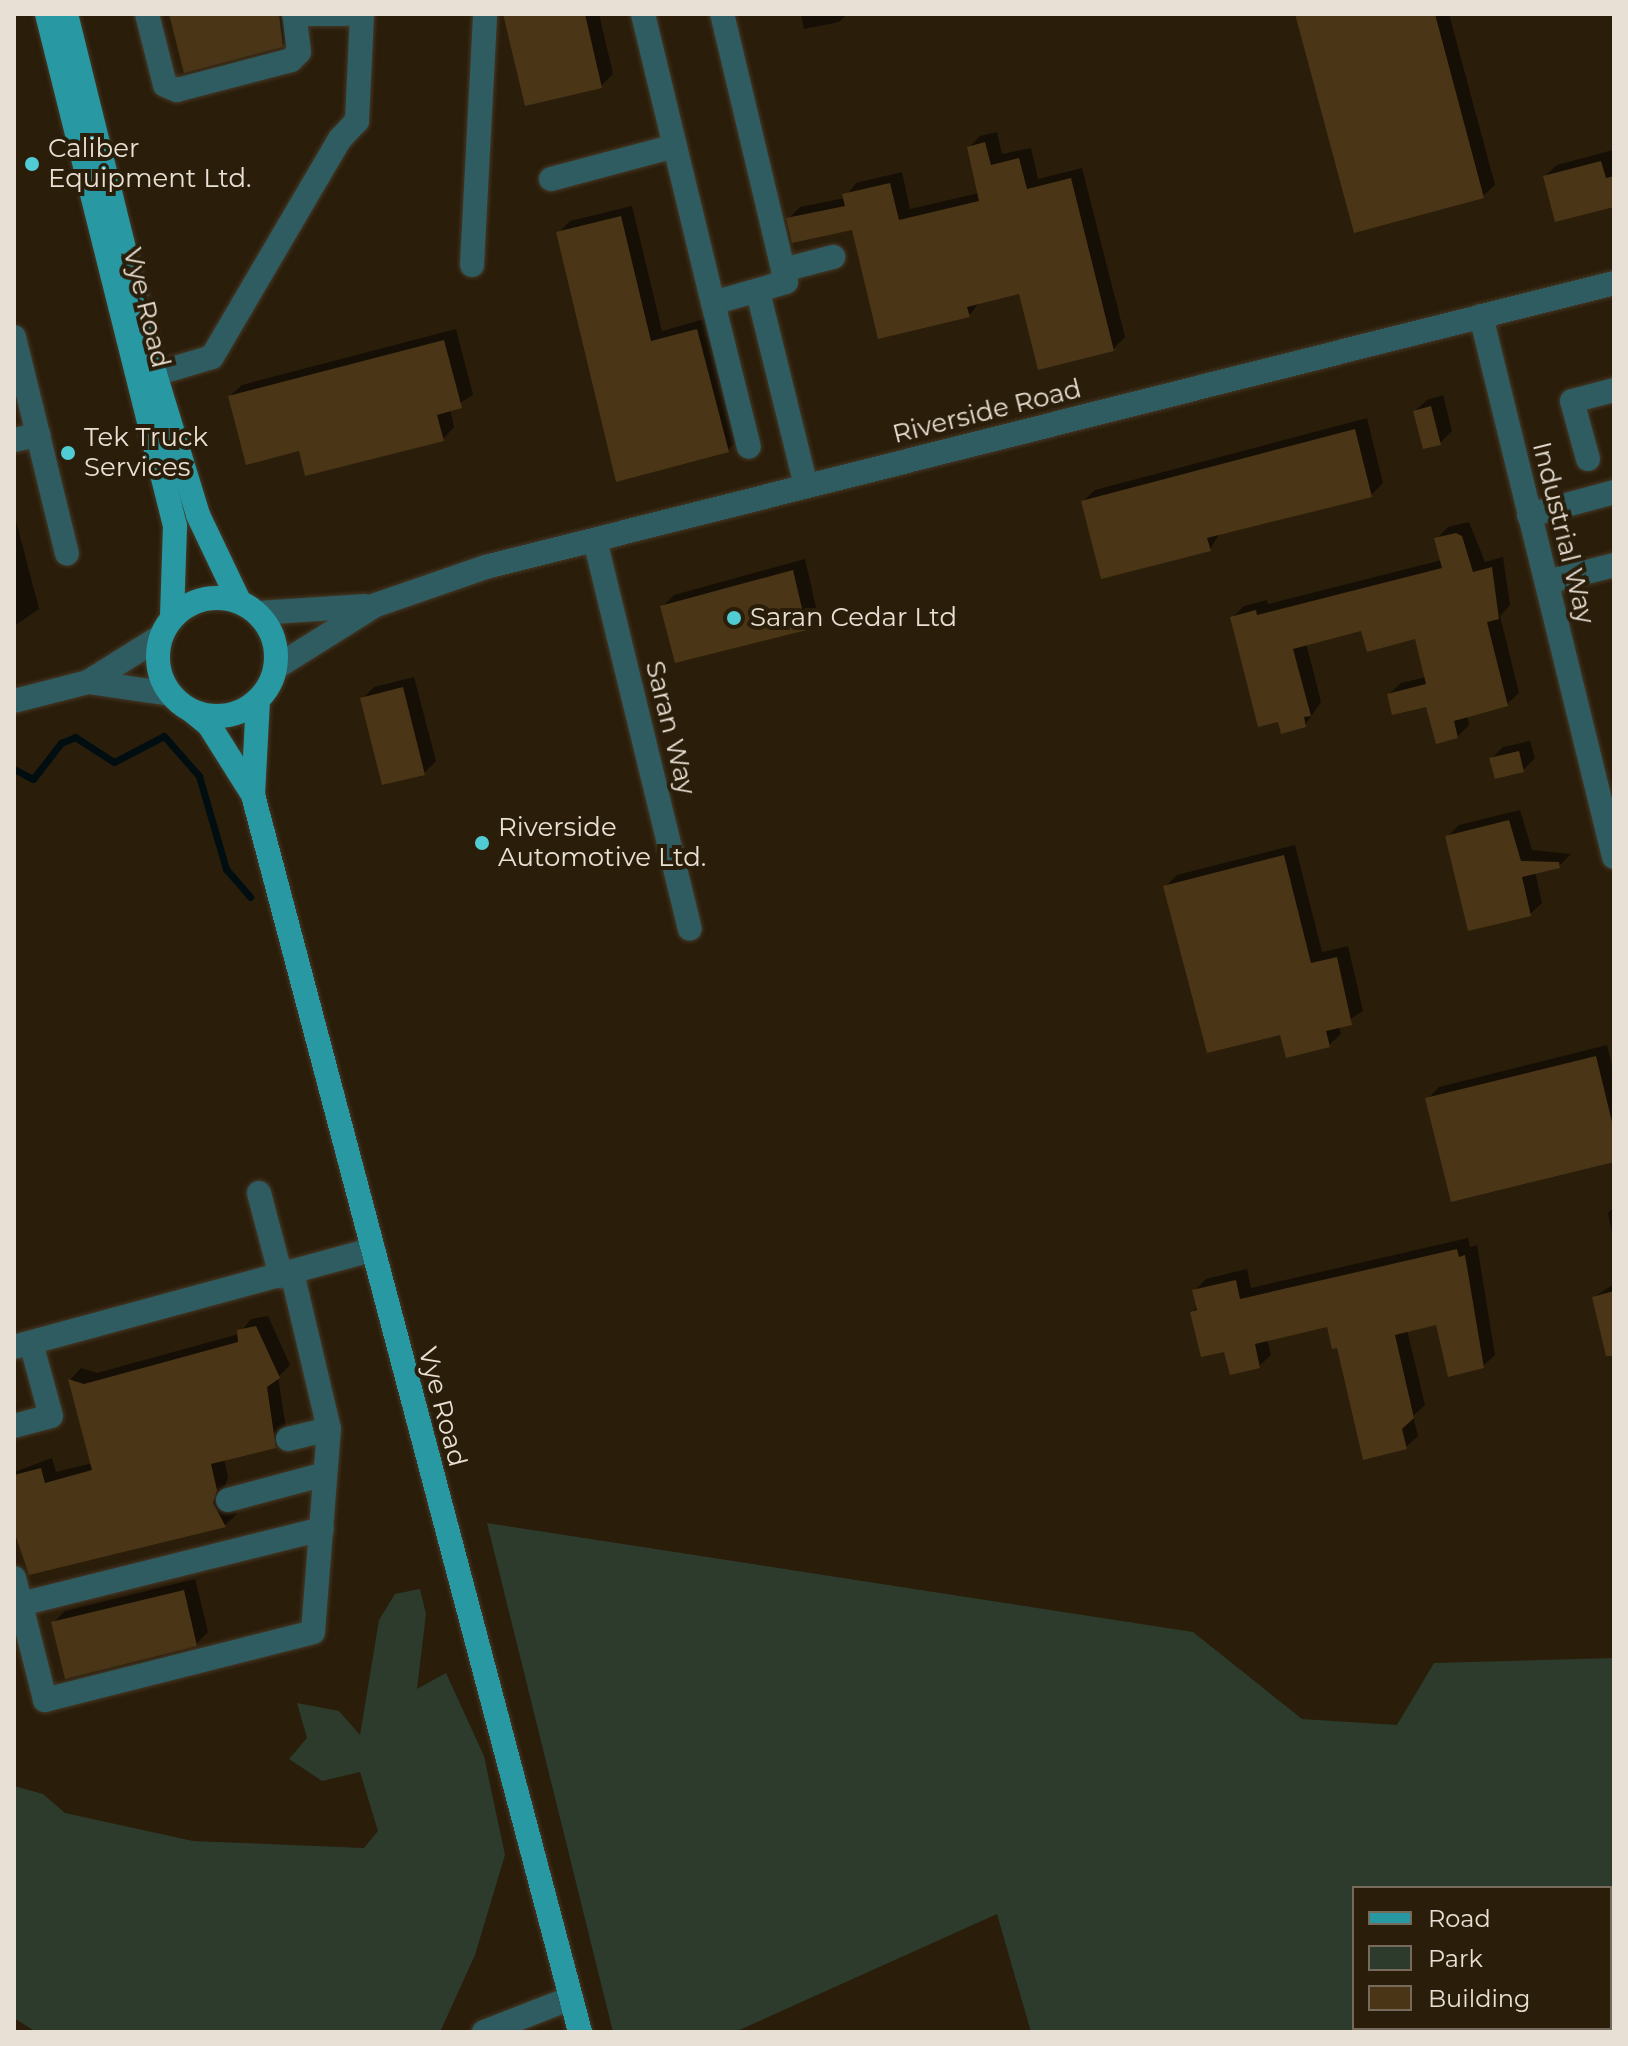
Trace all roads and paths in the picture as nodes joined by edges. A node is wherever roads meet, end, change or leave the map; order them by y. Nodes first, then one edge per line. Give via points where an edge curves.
1 (47, 14) edge
2 (66, 14) edge
3 (147, 14) edge
4 (294, 14) edge
5 (345, 14) edge
6 (362, 14) edge
7 (485, 14) edge
8 (643, 14) edge
9 (722, 14) edge
10 (675, 146) junction
11 (551, 179) dead end
12 (833, 257) dead end
13 (472, 265) dead end
14 (783, 270) junction
15 (1614, 283) edge
16 (758, 292) junction
17 (713, 303) junction
18 (1481, 316) junction
19 (14, 337) edge
20 (155, 374) junction
21 (1614, 390) edge
22 (26, 438) edge
23 (749, 447) dead end
24 (1588, 459) dead end
25 (806, 486) junction
26 (1614, 492) edge
27 (1529, 515) junction
28 (595, 540) junction
29 (67, 554) dead end
30 (1614, 565) edge
31 (1547, 582) junction
32 (376, 605) junction
33 (248, 607) junction
34 (166, 627) junction
35 (275, 668) junction
36 (88, 682) junction
37 (170, 694) junction
38 (258, 700) junction
39 (14, 701) edge
40 (193, 712) junction
41 (253, 795) junction
42 (1614, 857) edge
43 (690, 929) dead end
44 (259, 1193) dead end
45 (371, 1250) junction
46 (287, 1274) junction
47 (23, 1345) edge
48 (14, 1426) edge
49 (329, 1429) junction
50 (288, 1439) dead end
51 (325, 1474) junction
52 (228, 1500) dead end
53 (322, 1529) junction
54 (14, 1578) edge
55 (21, 1604) junction
56 (571, 1998) junction
57 (484, 2032) edge
58 (580, 2032) edge

1 - 34 main road, Vye Road via 175,526
2 - 20 main road, Vye Road
3 - 4 street via 165,85 177,90 291,60 299,52
4 - 5 street
6 - 20 street via 357,121 340,139 212,357
7 - 13 street
8 - 10 street
9 - 14 street
10 - 11 street
10 - 17 street
12 - 14 street
14 - 16 street via 784,286
15 - 18 street, Riverside Road
16 - 17 street
16 - 25 street
17 - 23 street
18 - 25 street, Riverside Road
18 - 27 street, Industrial Way
19 - 22 street
20 - 33 main road, Vye Road via 198,515
21 - 24 street via 1572,401
22 - 29 street
25 - 28 street, Riverside Road
26 - 27 street
27 - 31 street, Industrial Way
28 - 32 street, Riverside Road via 486,567
28 - 43 street, Saran Way
30 - 31 street
31 - 42 street, Industrial Way
32 - 33 street, Riverside Road
32 - 35 street, Riverside Road
33 - 34 main road via 203,598
33 - 35 main road via 276,648
34 - 36 street
34 - 37 main road via 157,657
35 - 38 main road
36 - 37 street
36 - 39 street
37 - 40 main road
38 - 40 main road via 221,716
38 - 41 main road, Vye Road
40 - 41 main road, Vye Road via 209,725
41 - 45 main road, Vye Road
44 - 46 street
45 - 46 street
45 - 56 main road, Vye Road
46 - 47 street
46 - 49 street
47 - 48 street via 51,1416
49 - 50 street
49 - 51 street
51 - 52 street
51 - 53 street
53 - 55 street
53 - 55 street via 313,1632 45,1700
54 - 55 street
56 - 57 street
56 - 58 main road, Vye Road

